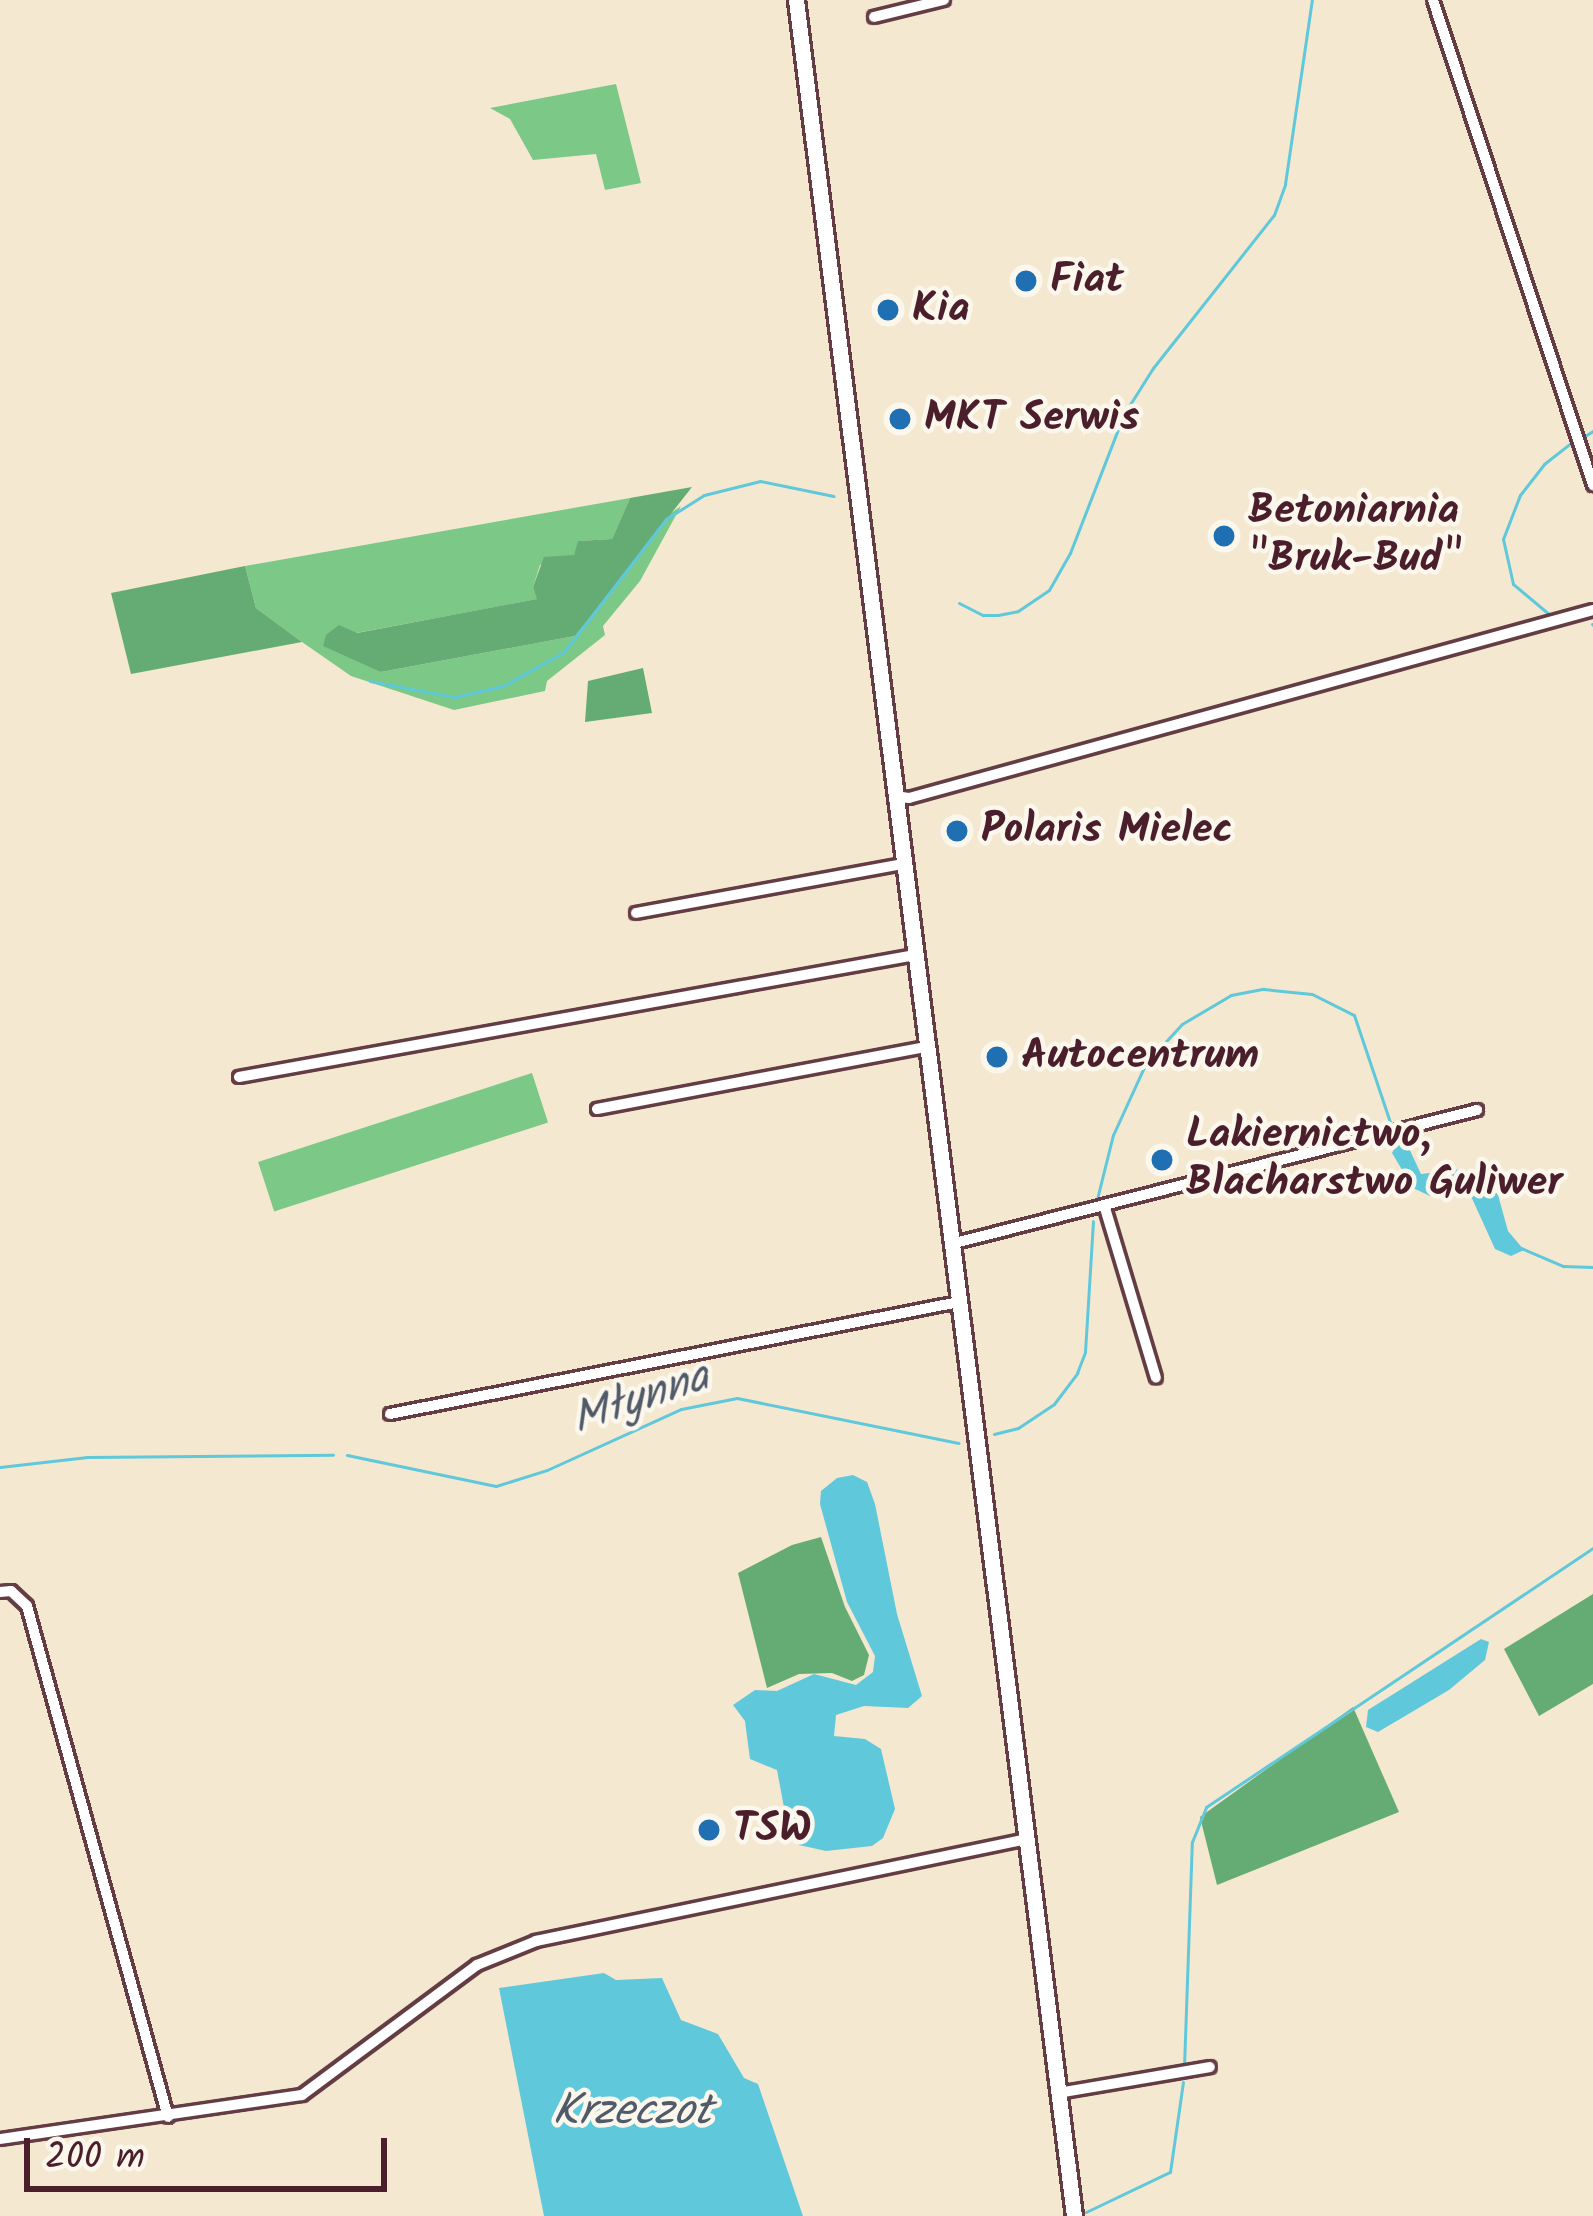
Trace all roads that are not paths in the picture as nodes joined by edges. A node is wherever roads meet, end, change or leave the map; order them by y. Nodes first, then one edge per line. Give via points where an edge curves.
1 (796, 0) edge
2 (944, 0) edge
3 (1433, 0) edge
4 (874, 17) dead end
5 (1593, 485) edge
6 (1593, 610) edge
7 (895, 796) junction
8 (903, 864) junction
9 (636, 913) dead end
10 (915, 955) junction
11 (926, 1046) junction
12 (238, 1077) dead end
13 (597, 1109) dead end
14 (1477, 1110) dead end
15 (1105, 1208) junction
16 (951, 1244) junction
17 (958, 1302) junction
18 (1156, 1378) dead end
19 (390, 1414) dead end
20 (0, 1592) edge
21 (1027, 1839) junction
22 (1210, 2067) dead end
23 (1058, 2092) junction
24 (168, 2116) junction
25 (0, 2139) edge
26 (1074, 2216) edge

1 - 7 street
2 - 4 street
3 - 5 street
6 - 7 street
7 - 8 street
8 - 9 street
8 - 10 street
10 - 11 street
10 - 12 street
11 - 13 street
11 - 16 street
14 - 15 street
15 - 16 street
15 - 18 street
16 - 17 street
17 - 19 street
17 - 21 street
20 - 24 street via 27,1606
21 - 23 street
21 - 24 street via 536,1941 477,1965 302,2095
22 - 23 street
23 - 26 street
24 - 25 street

